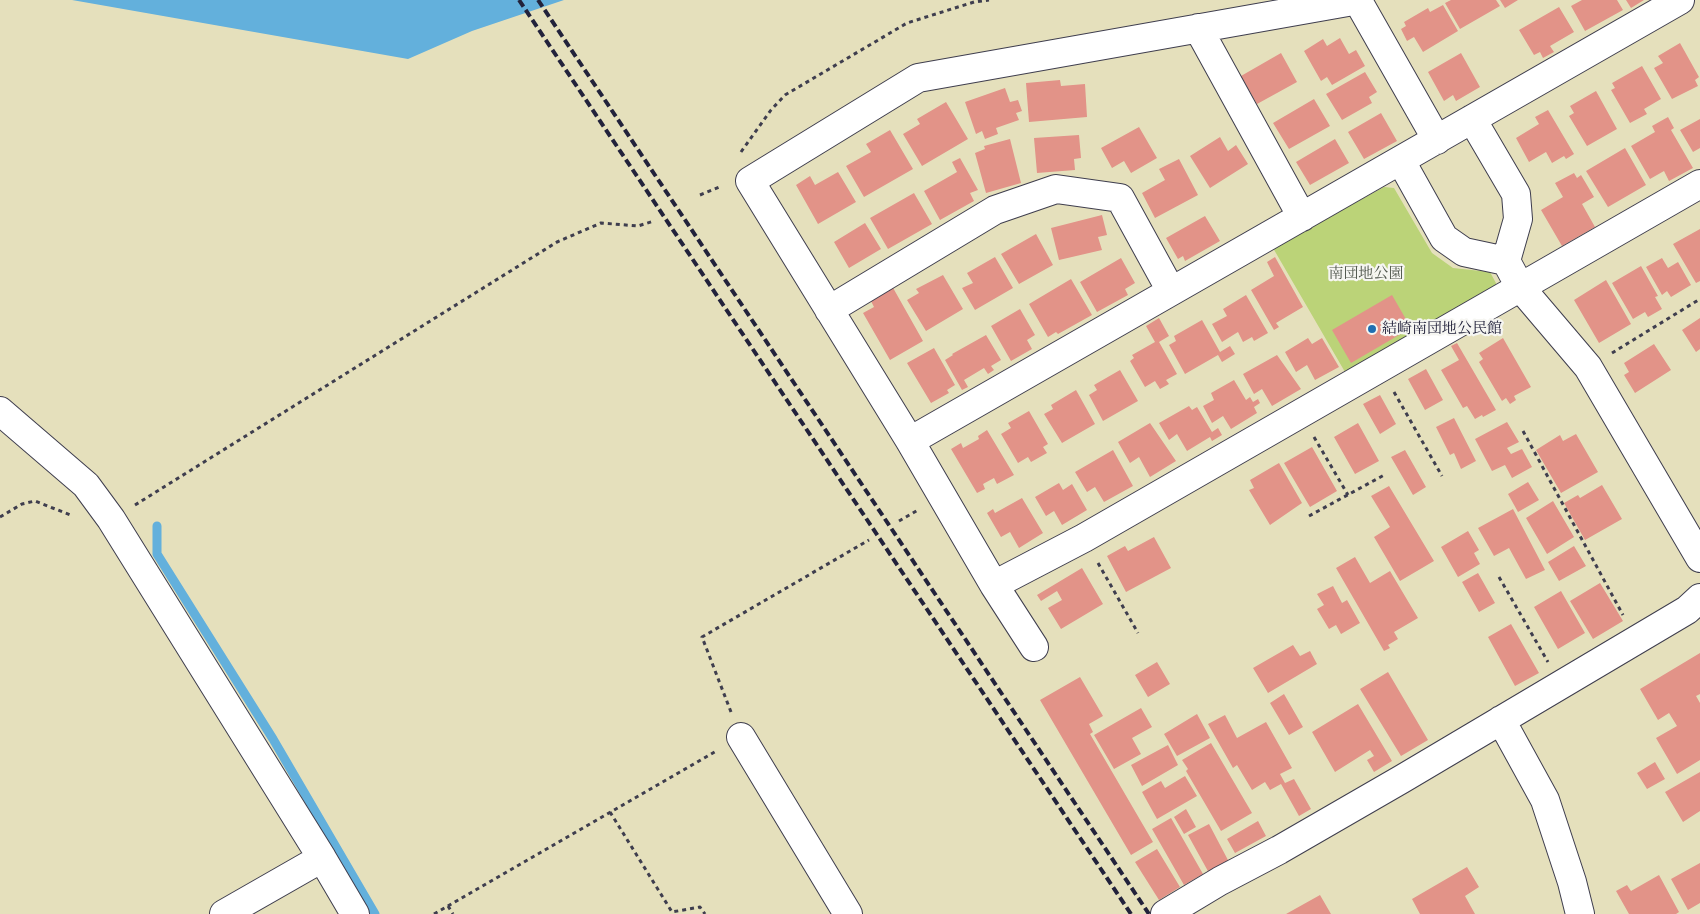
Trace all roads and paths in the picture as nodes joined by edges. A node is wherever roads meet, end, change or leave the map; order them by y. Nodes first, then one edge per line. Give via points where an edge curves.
1 (989, 0) edge
2 (1358, 0) edge
3 (1680, 0) edge
4 (1198, 28) junction
5 (1472, 119) junction
6 (1437, 140) junction
7 (738, 158) dead end
8 (1401, 161) junction
9 (1700, 184) edge
10 (1302, 217) junction
11 (654, 221) dead end
12 (1506, 262) junction
13 (1520, 287) junction
14 (1171, 292) junction
15 (1700, 300) edge
16 (829, 310) junction
17 (1588, 367) junction
18 (1380, 368) junction
19 (0, 411) edge
20 (1300, 413) junction
21 (1523, 431) dead end
22 (910, 441) junction
23 (1386, 474) dead end
24 (1442, 476) dead end
25 (1348, 495) junction
26 (1309, 516) dead end
27 (0, 517) edge
28 (111, 519) junction
29 (1084, 538) junction
30 (870, 540) dead end
31 (1700, 558) edge
32 (1499, 577) dead end
33 (994, 585) junction
34 (1700, 598) edge
35 (1138, 633) dead end
36 (1637, 640) junction
37 (1034, 647) dead end
38 (1561, 684) junction
39 (1501, 720) junction
40 (741, 737) junction
41 (610, 812) junction
42 (322, 858) junction
43 (448, 906) junction
44 (224, 914) edge
45 (355, 914) edge
46 (434, 914) edge
47 (453, 914) edge
48 (705, 914) edge
49 (848, 914) edge
50 (1165, 914) edge
51 (1580, 914) edge

1 - 7 path via 907,23 785,95
2 - 4 street
2 - 6 street
3 - 5 street
4 - 10 street
4 - 16 street via 918,78 750,181
5 - 6 street
5 - 12 street via 1516,194 1518,219
6 - 8 street
8 - 10 street
8 - 12 street via 1444,238 1464,252
9 - 13 street
10 - 14 street
11 - 28 path via 638,226 601,223 557,242
12 - 13 street
13 - 17 street
13 - 18 street
14 - 16 street via 1120,198 1056,189 996,210
14 - 22 street
15 - 17 path
16 - 22 street
17 - 31 street
18 - 20 street
18 - 24 path
19 - 28 street via 86,485
20 - 25 path
20 - 29 street
21 - 36 path
22 - 33 street
23 - 25 path
25 - 26 path
27 - 28 path via 22,504 35,501 72,516 100,521
28 - 42 street
29 - 33 street
29 - 35 path
30 - 40 path via 702,636
32 - 38 path
33 - 37 street
34 - 36 street via 1687,610
36 - 38 street
38 - 39 street
39 - 50 street
39 - 51 street via 1545,800
40 - 41 path
40 - 49 street
41 - 43 path
41 - 48 path via 672,912 700,907
42 - 44 street
42 - 45 street
43 - 46 path
43 - 47 path

